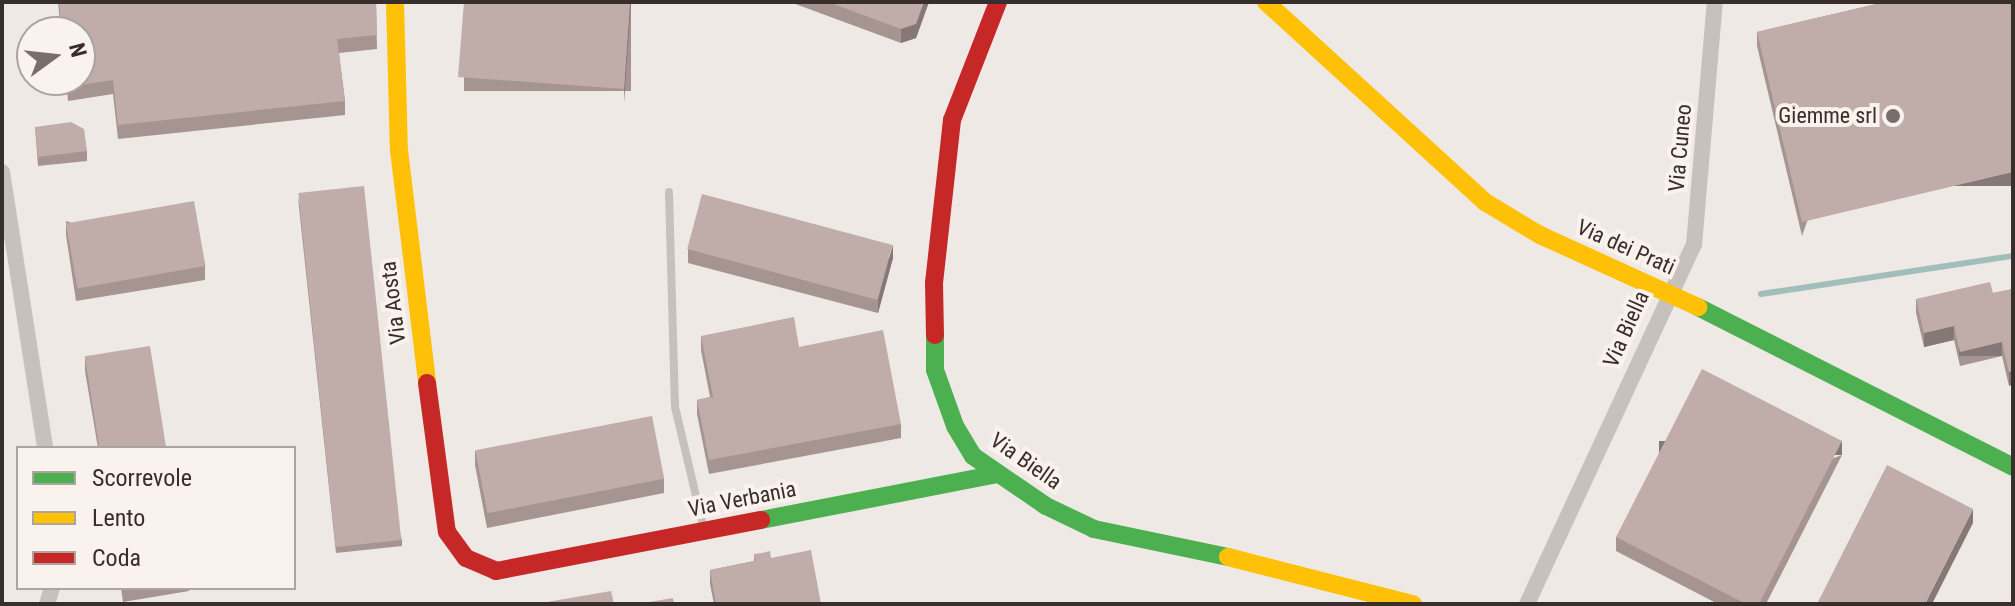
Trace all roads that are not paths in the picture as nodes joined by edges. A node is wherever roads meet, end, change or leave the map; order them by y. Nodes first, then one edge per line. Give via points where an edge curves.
1 (395, 2) edge
2 (998, 2) edge
3 (1266, 2) edge
4 (1715, 2) edge
5 (2, 172) edge
6 (669, 192) dead end
7 (1669, 292) junction
8 (45, 446) edge
9 (2013, 467) edge
10 (998, 474) junction
11 (704, 531) junction
12 (496, 571) joint
13 (1413, 604) edge
14 (1527, 604) edge

1 - 12 street, Via Aosta via 399,150 440,495 447,532 459,549 466,558
2 - 10 street, Via Biella via 952,120 934,283 935,370 973,456
3 - 7 street, Via dei Prati via 1485,202 1540,235
4 - 7 street, Via Cuneo via 1694,245
5 - 8 street
6 - 11 lane via 675,407
7 - 9 street, Via dei Prati
7 - 14 street, Via Biella
10 - 11 street, Via Verbania
10 - 13 street, Via Biella via 1094,529 1268,565
11 - 12 street, Via Verbania

